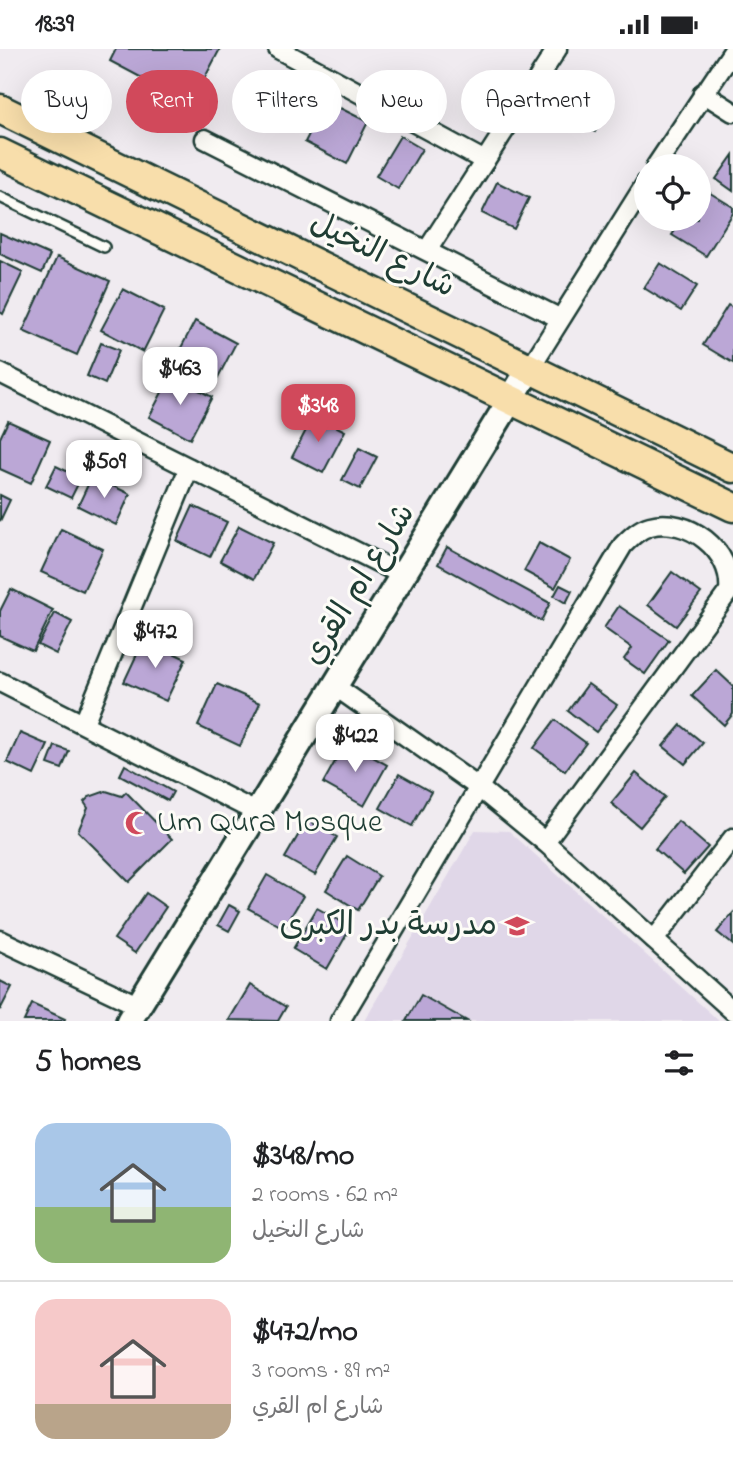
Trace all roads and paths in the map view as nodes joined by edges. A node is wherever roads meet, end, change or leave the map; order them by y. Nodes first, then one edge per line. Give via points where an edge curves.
1 (278, 49) edge
2 (557, 49) edge
3 (733, 51) edge
4 (703, 93) junction
5 (0, 109) edge
6 (733, 113) edge
7 (205, 139) dead end
8 (0, 153) edge
9 (664, 154) edge
10 (485, 161) junction
11 (0, 197) edge
12 (634, 202) edge
13 (104, 247) dead end
14 (428, 249) junction
15 (559, 318) junction
16 (530, 368) junction
17 (0, 373) edge
18 (512, 400) junction
19 (189, 468) junction
20 (733, 468) edge
21 (733, 507) edge
22 (405, 576) junction
23 (0, 682) edge
24 (336, 687) junction
25 (84, 723) junction
26 (478, 787) junction
27 (256, 812) junction
28 (733, 838) edge
29 (545, 842) junction
30 (0, 940) edge
31 (654, 940) junction
32 (733, 1011) edge
33 (133, 1013) edge
34 (340, 1021) edge

1 - 10 street
2 - 10 street
3 - 4 street
4 - 6 street
4 - 9 street
5 - 16 main road, شارع النخيل
7 - 14 street
8 - 18 main road
10 - 14 street
11 - 13 lane
12 - 15 street, شارع ام القري
14 - 15 street
15 - 16 street, شارع ام القري
16 - 18 street, شارع ام القري
16 - 20 main road, شارع النخيل
17 - 19 street
18 - 21 main road
18 - 22 street, شارع ام القري
19 - 22 street
19 - 25 street
22 - 24 street, شارع ام القري
23 - 25 street
24 - 26 street
24 - 27 street, شارع ام القري
25 - 27 street
26 - 29 street
26 - 29 street via 631,537 650,526 672,526 719,547 732,572 729,591
26 - 34 street
27 - 33 street, شارع ام القري
28 - 31 street
29 - 31 street
30 - 33 street
31 - 32 street

